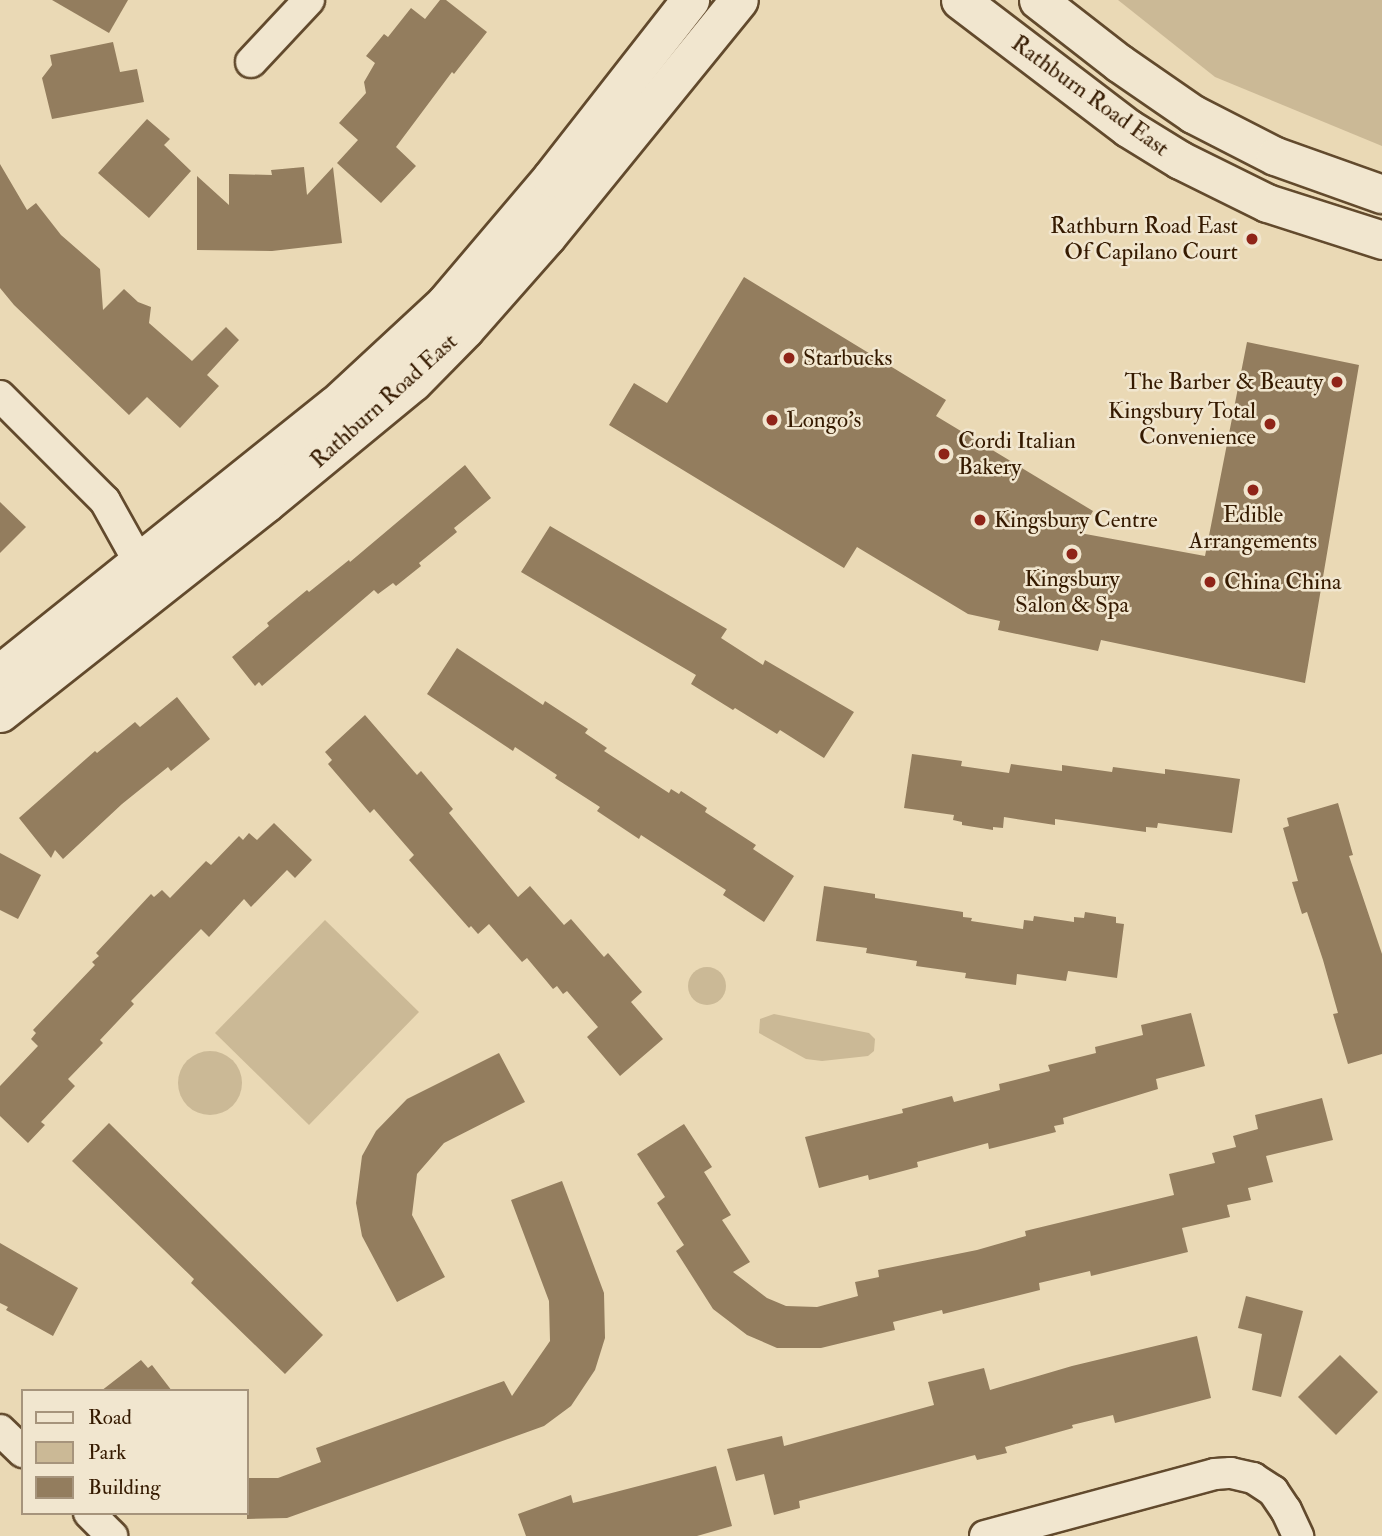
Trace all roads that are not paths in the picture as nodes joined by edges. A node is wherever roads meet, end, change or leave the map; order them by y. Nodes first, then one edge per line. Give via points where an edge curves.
1 (309, 0) edge
2 (690, 0) edge
3 (739, 0) edge
4 (960, 0) edge
5 (1038, 0) edge
6 (251, 62) dead end
7 (1382, 194) edge
8 (1382, 240) edge
9 (0, 396) edge
10 (139, 562) junction
11 (0, 673) edge
12 (0, 713) edge
13 (0, 1430) edge
14 (21, 1450) edge
15 (91, 1515) edge
16 (113, 1536) edge
17 (985, 1536) edge
18 (1298, 1536) edge

1 - 6 street
2 - 10 street, Rathburn Road East via 551,178 445,303 335,405
3 - 12 street, Rathburn Road East via 547,236 413,382
4 - 8 street, Rathburn Road East via 1128,128 1180,160 1267,203
5 - 7 street, Rathburn Road East via 1160,92 1227,133 1320,174
9 - 10 street via 105,501
10 - 11 street, Rathburn Road East
13 - 14 street
15 - 16 street
17 - 18 street via 1231,1473 1253,1478 1273,1491

